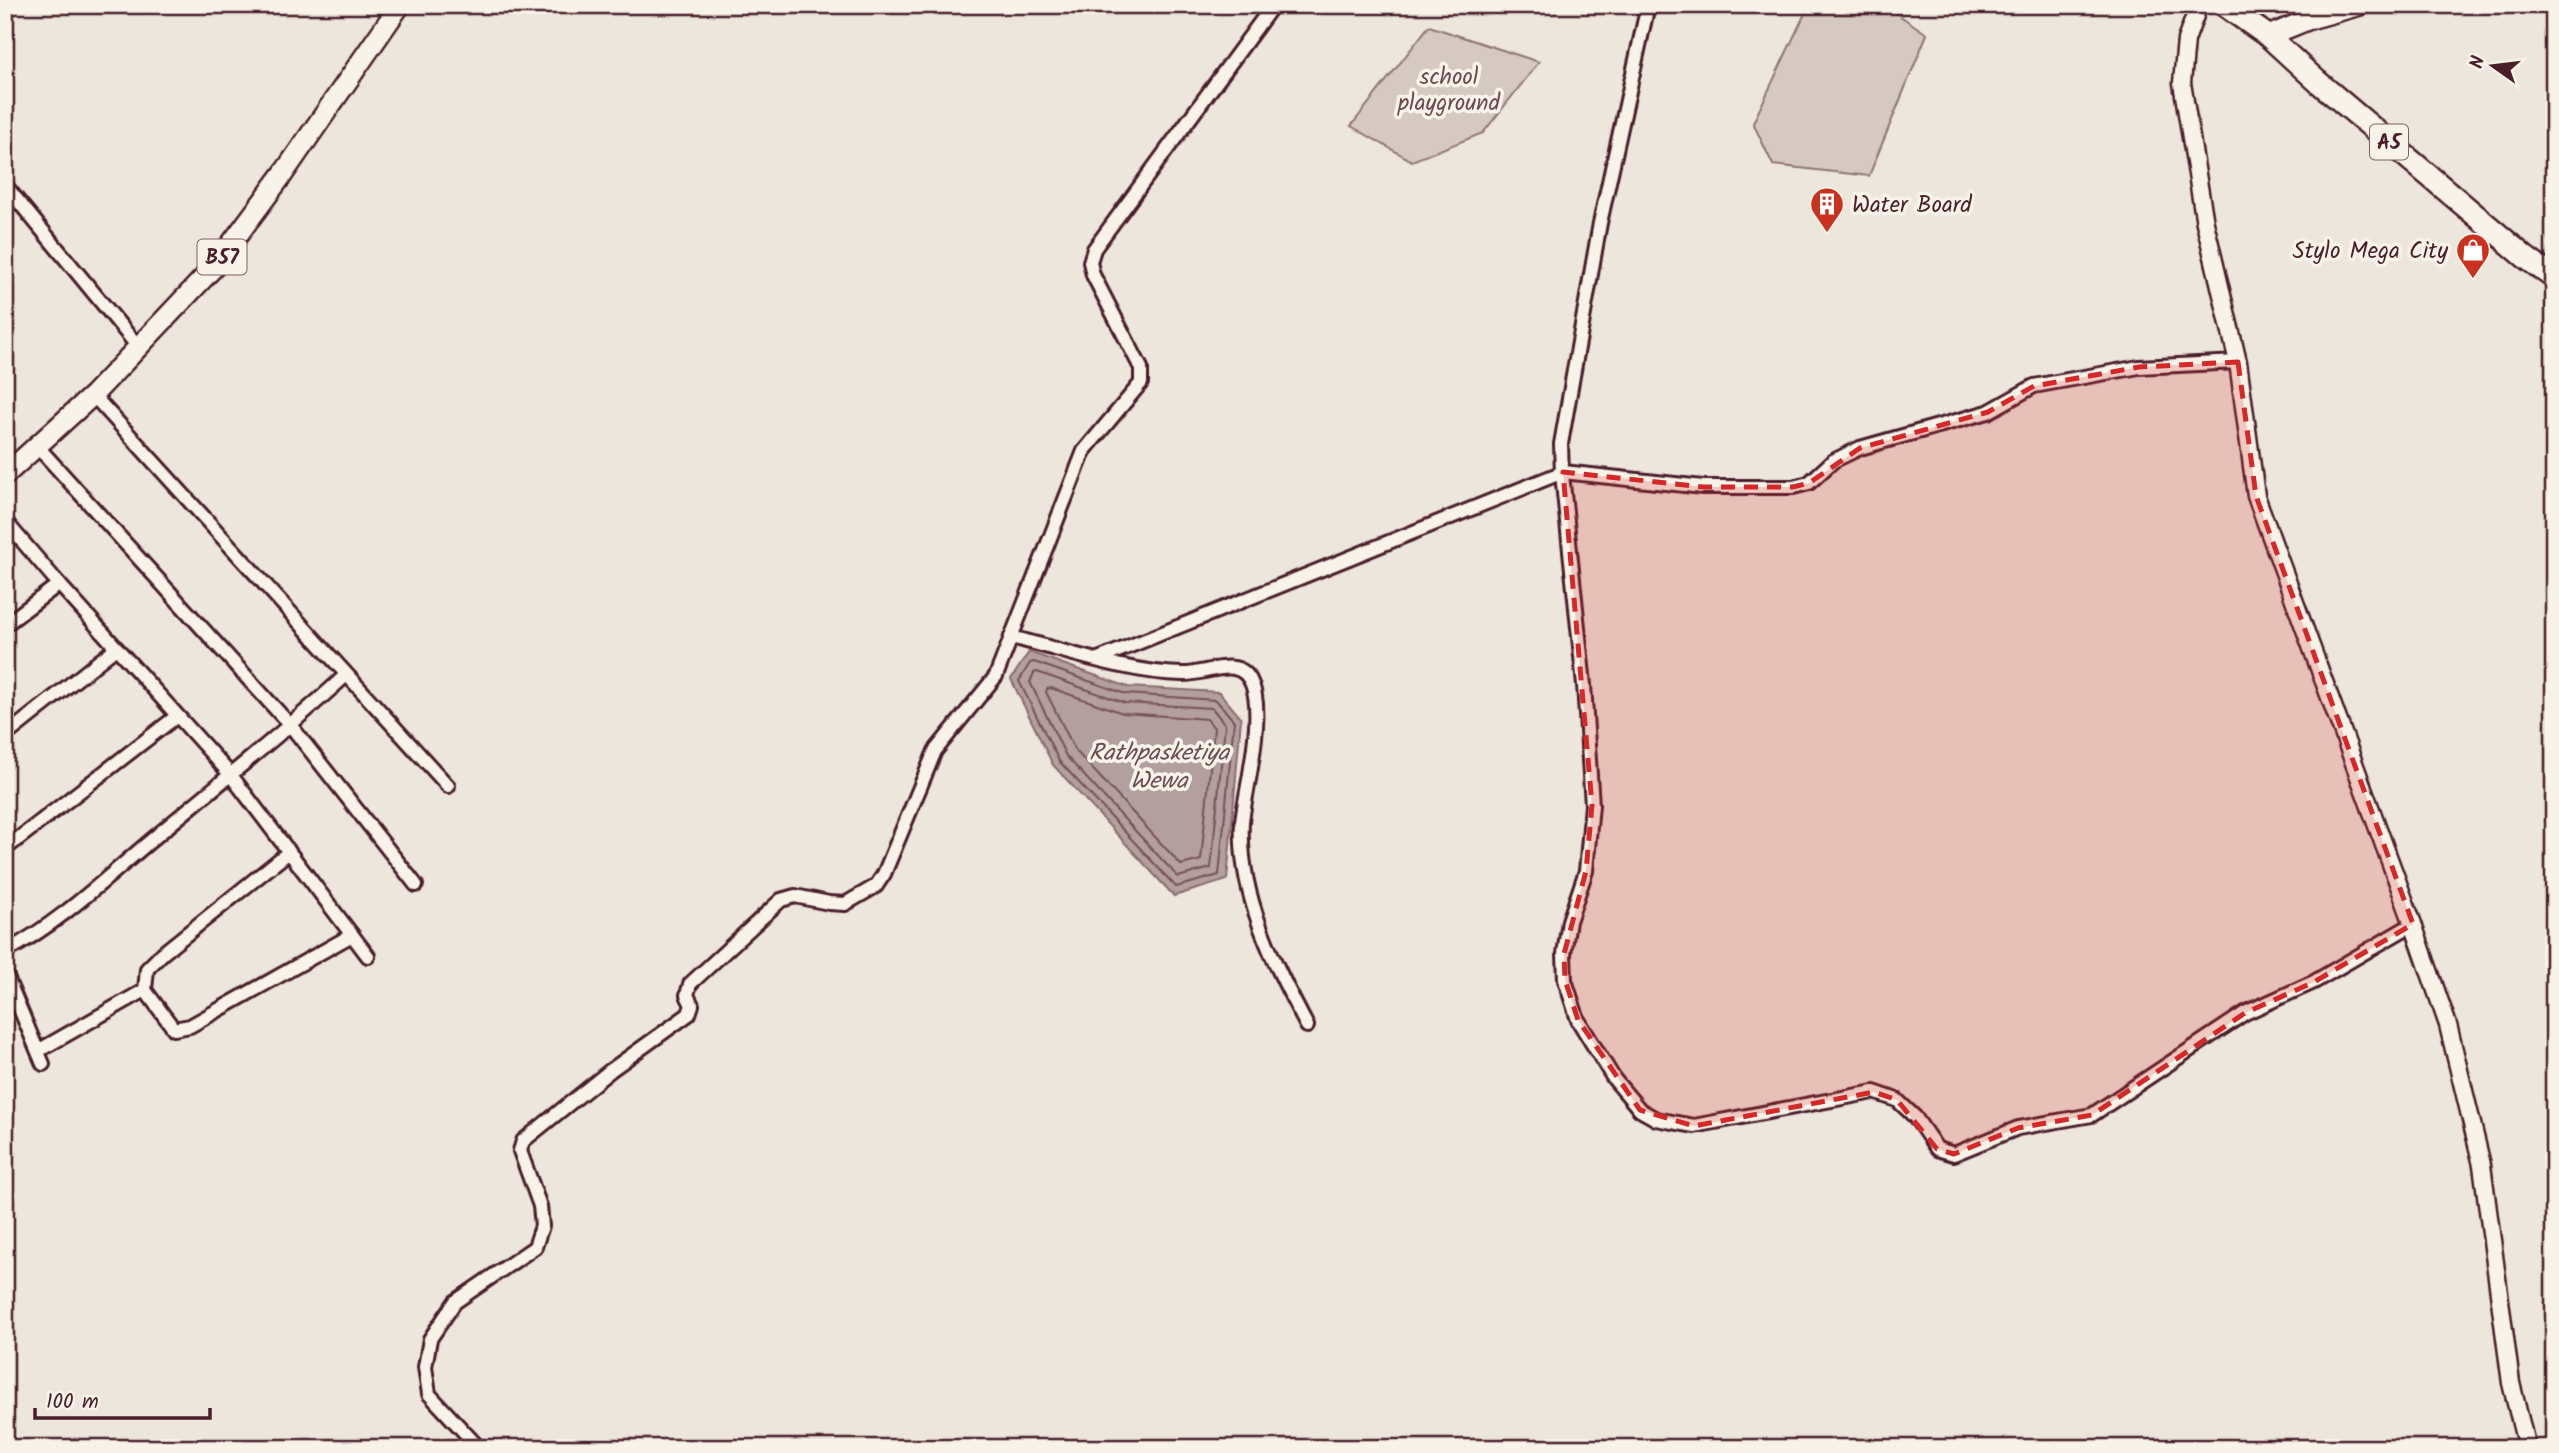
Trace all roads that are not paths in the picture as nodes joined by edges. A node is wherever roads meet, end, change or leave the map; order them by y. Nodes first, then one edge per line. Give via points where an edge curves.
1 (400, 5) edge
2 (1273, 5) edge
3 (1648, 5) edge
4 (2199, 5) edge
5 (2224, 5) edge
6 (2360, 5) edge
7 (2268, 36) junction
8 (5, 185) edge
9 (2554, 278) edge
10 (139, 348) junction
11 (2238, 362) junction
12 (93, 395) junction
13 (37, 446) junction
14 (1562, 474) junction
15 (5, 475) edge
16 (5, 521) edge
17 (59, 584) junction
18 (5, 625) edge
19 (1011, 637) junction
20 (116, 648) junction
21 (1097, 659) junction
22 (346, 676) junction
23 (177, 716) junction
24 (291, 726) junction
25 (5, 736) edge
26 (230, 774) junction
27 (448, 786) dead end
28 (5, 849) edge
29 (289, 852) junction
30 (415, 885) dead end
31 (2413, 924) junction
32 (352, 935) junction
33 (5, 952) edge
34 (368, 956) dead end
35 (5, 973) edge
36 (145, 990) junction
37 (1307, 1026) dead end
38 (38, 1051) junction
39 (43, 1064) dead end
40 (479, 1448) edge
41 (2527, 1448) edge

1 - 10 main road, B57 via 214,267
2 - 19 street via 1094,249 1093,275 1141,369 1141,383 1084,451
3 - 14 street via 1600,223 1561,444
4 - 11 street via 2186,40 2182,83 2206,223
5 - 7 highway, A5
6 - 7 main road
7 - 9 highway, A5 via 2514,249
8 - 10 street
10 - 12 main road, B57
11 - 14 street via 2139,367 2034,386 1987,412 1860,448 1833,461 1809,483 1793,487 1703,487
11 - 31 street via 2256,496
12 - 13 main road, B57
12 - 22 street
13 - 15 main road, B57
13 - 24 street
14 - 21 street
14 - 31 street via 1592,805 1586,870 1569,921 1565,980 1578,1020 1614,1079 1640,1110 1656,1119 1694,1126 1874,1092 1897,1100 1937,1149 1954,1154 2018,1128 2092,1115 2245,1013 2314,982
16 - 17 street
17 - 18 street
17 - 20 street
19 - 21 street
19 - 40 street via 996,676 935,751 876,886 845,904 795,896 781,900 690,984 689,1014 523,1141 520,1151 540,1206 542,1226 535,1247 455,1302 430,1339 425,1367 429,1394
20 - 23 street
20 - 25 street
21 - 37 street via 1182,674 1234,668 1253,684 1257,730 1242,821 1243,868 1271,958
22 - 24 street
22 - 27 street
23 - 26 street
23 - 28 street
24 - 26 street
24 - 30 street
26 - 29 street
26 - 33 street via 64,912
29 - 32 street
29 - 36 street via 163,953 147,969
31 - 41 street via 2448,1025 2482,1165 2511,1383
32 - 34 street
32 - 36 street via 190,1026 174,1029
35 - 38 street
36 - 38 street
38 - 39 street

